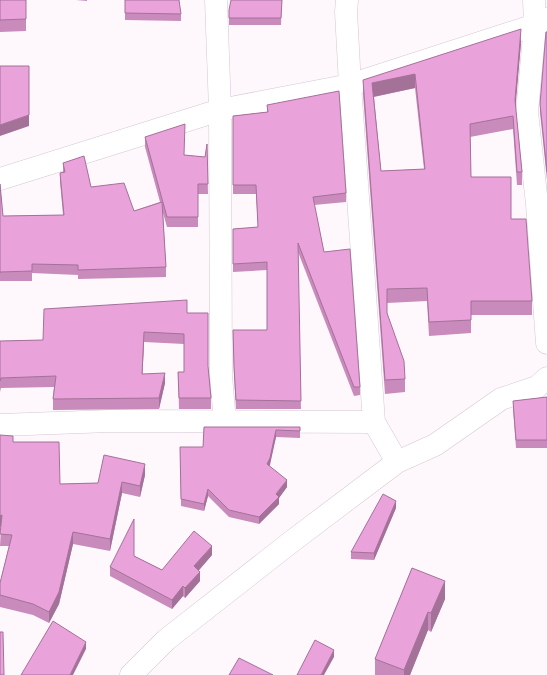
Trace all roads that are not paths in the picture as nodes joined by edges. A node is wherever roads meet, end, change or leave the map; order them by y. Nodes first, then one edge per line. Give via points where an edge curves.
1 (216, 0) edge
2 (347, 0) edge
3 (534, 0) edge
4 (541, 22) edge
5 (350, 85) junction
6 (220, 110) junction
7 (0, 179) edge
8 (547, 343) edge
9 (547, 378) edge
10 (225, 422) junction
11 (374, 422) junction
12 (0, 425) edge
13 (397, 462) junction
14 (131, 675) edge

1 - 6 street
2 - 5 street
3 - 4 street
4 - 5 street
4 - 8 street via 527,112 538,204
5 - 6 street
5 - 11 street
6 - 7 street
6 - 10 street via 221,376
9 - 13 street via 538,388 501,399 435,445
10 - 11 street
10 - 12 street via 110,421
11 - 13 street
13 - 14 street via 166,640

